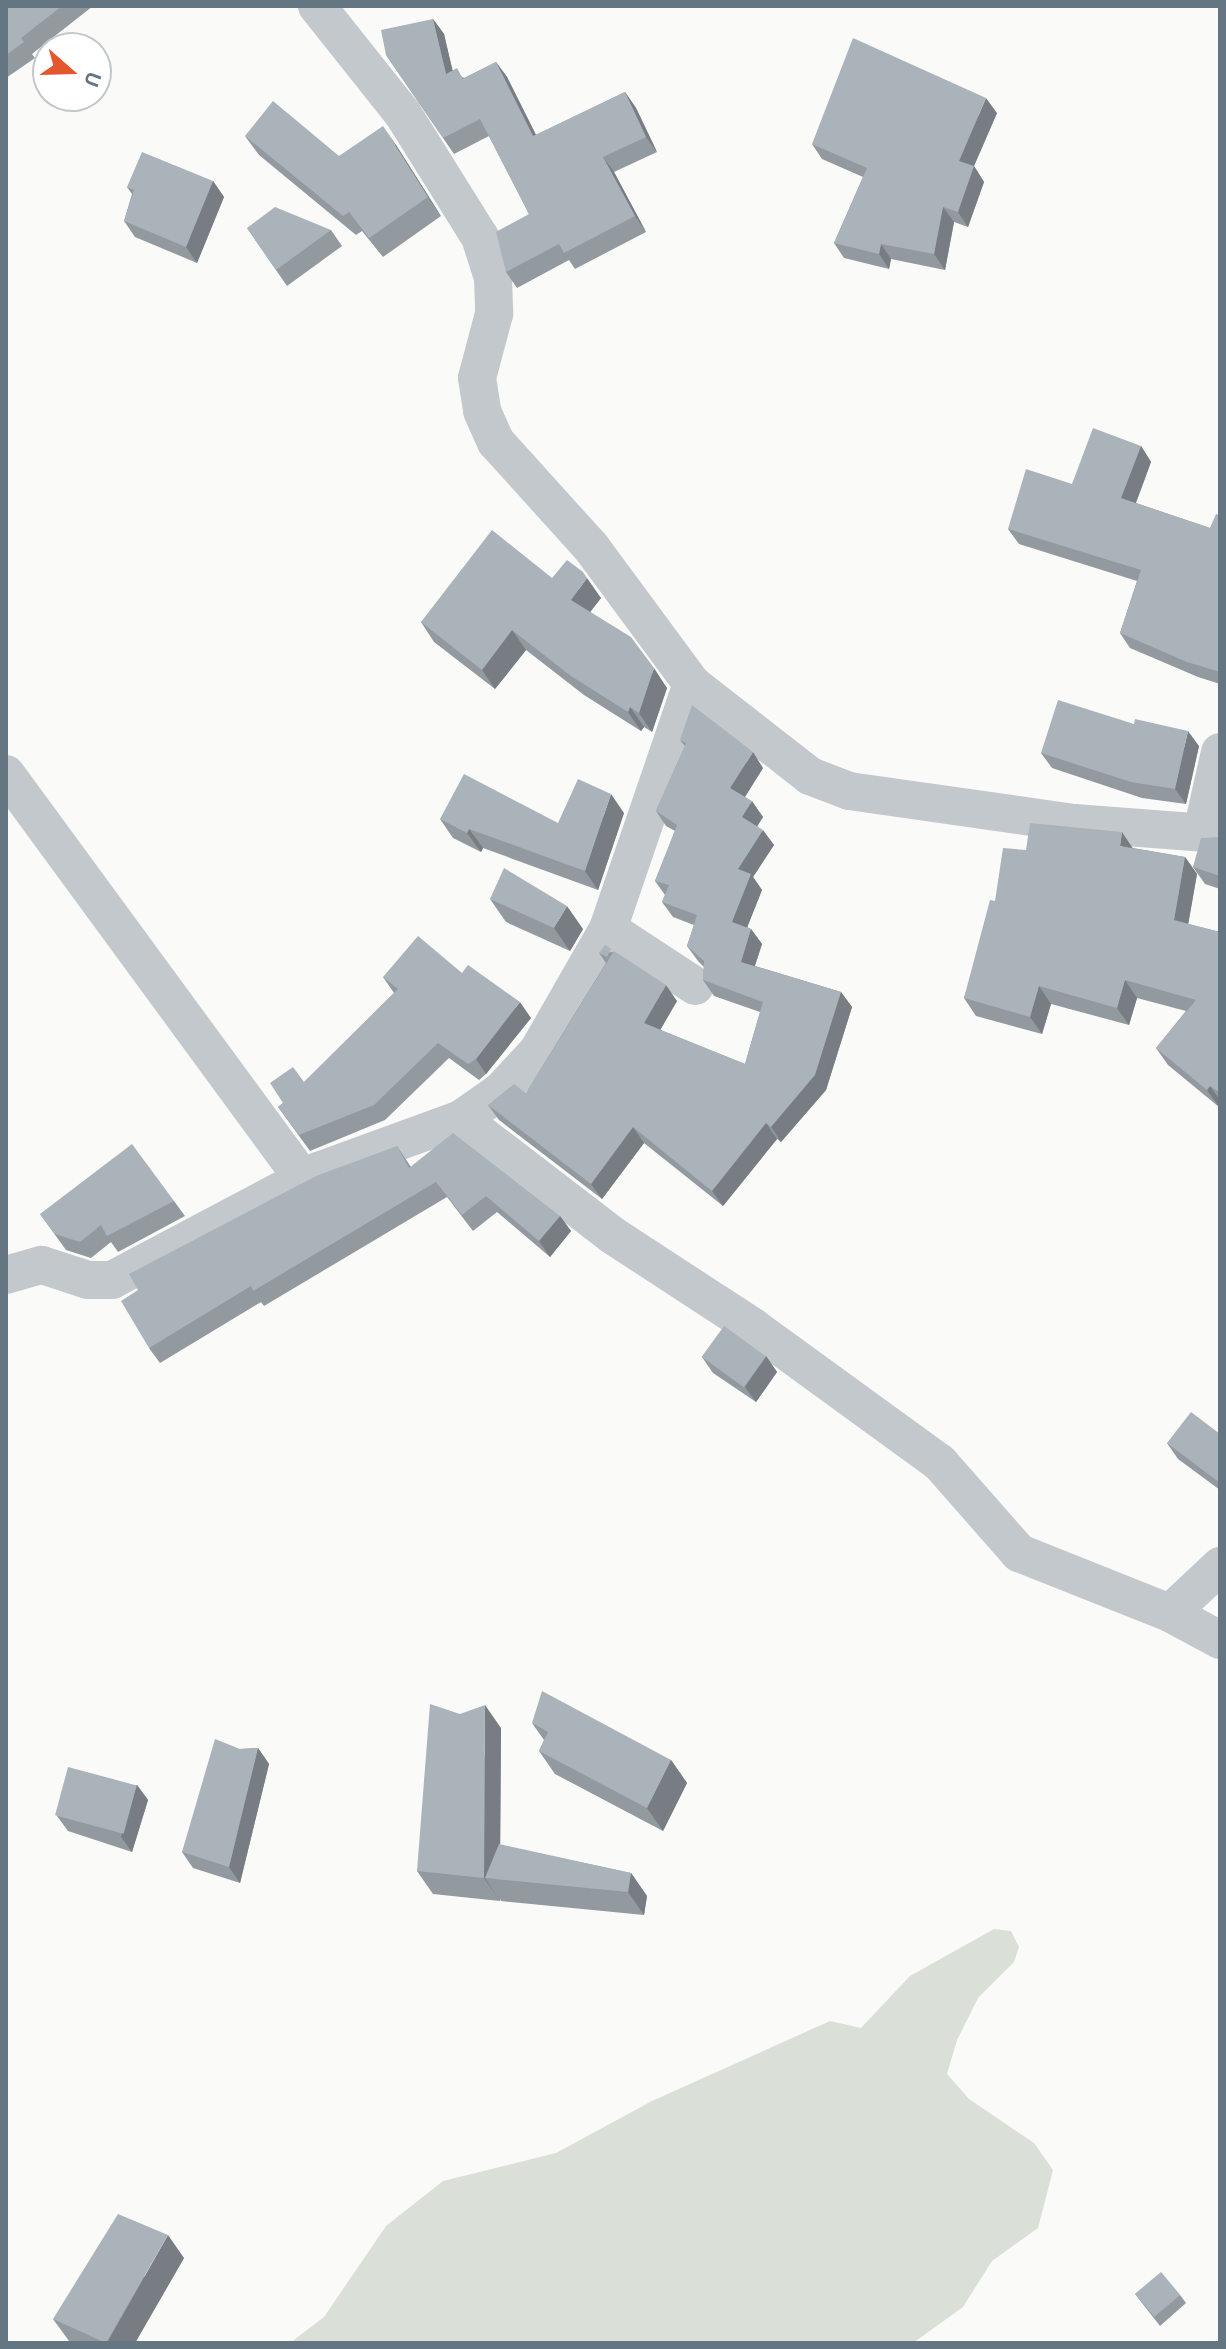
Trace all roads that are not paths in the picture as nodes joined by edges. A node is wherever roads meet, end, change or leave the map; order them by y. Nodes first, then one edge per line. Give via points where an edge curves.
1 (323, 15) edge
2 (692, 684) junction
3 (1220, 752) edge
4 (6, 774) edge
5 (1211, 833) edge
6 (608, 929) junction
7 (695, 986) dead end
8 (461, 1119) junction
9 (303, 1179) junction
10 (6, 1275) edge
11 (1220, 1566) edge
12 (1170, 1613) junction
13 (1220, 1640) edge

1 - 2 street via 403,114 480,237 493,278 494,314 477,378 482,411 496,442 591,547
2 - 5 street via 810,776 849,791 1074,823
2 - 6 street
3 - 5 street
4 - 9 street
6 - 7 street
6 - 8 street via 538,1051 501,1091
8 - 9 street via 389,1142
8 - 12 street via 612,1235 753,1327 940,1463 1019,1553
9 - 10 street via 112,1280 88,1280 42,1265
11 - 12 street
12 - 13 street

